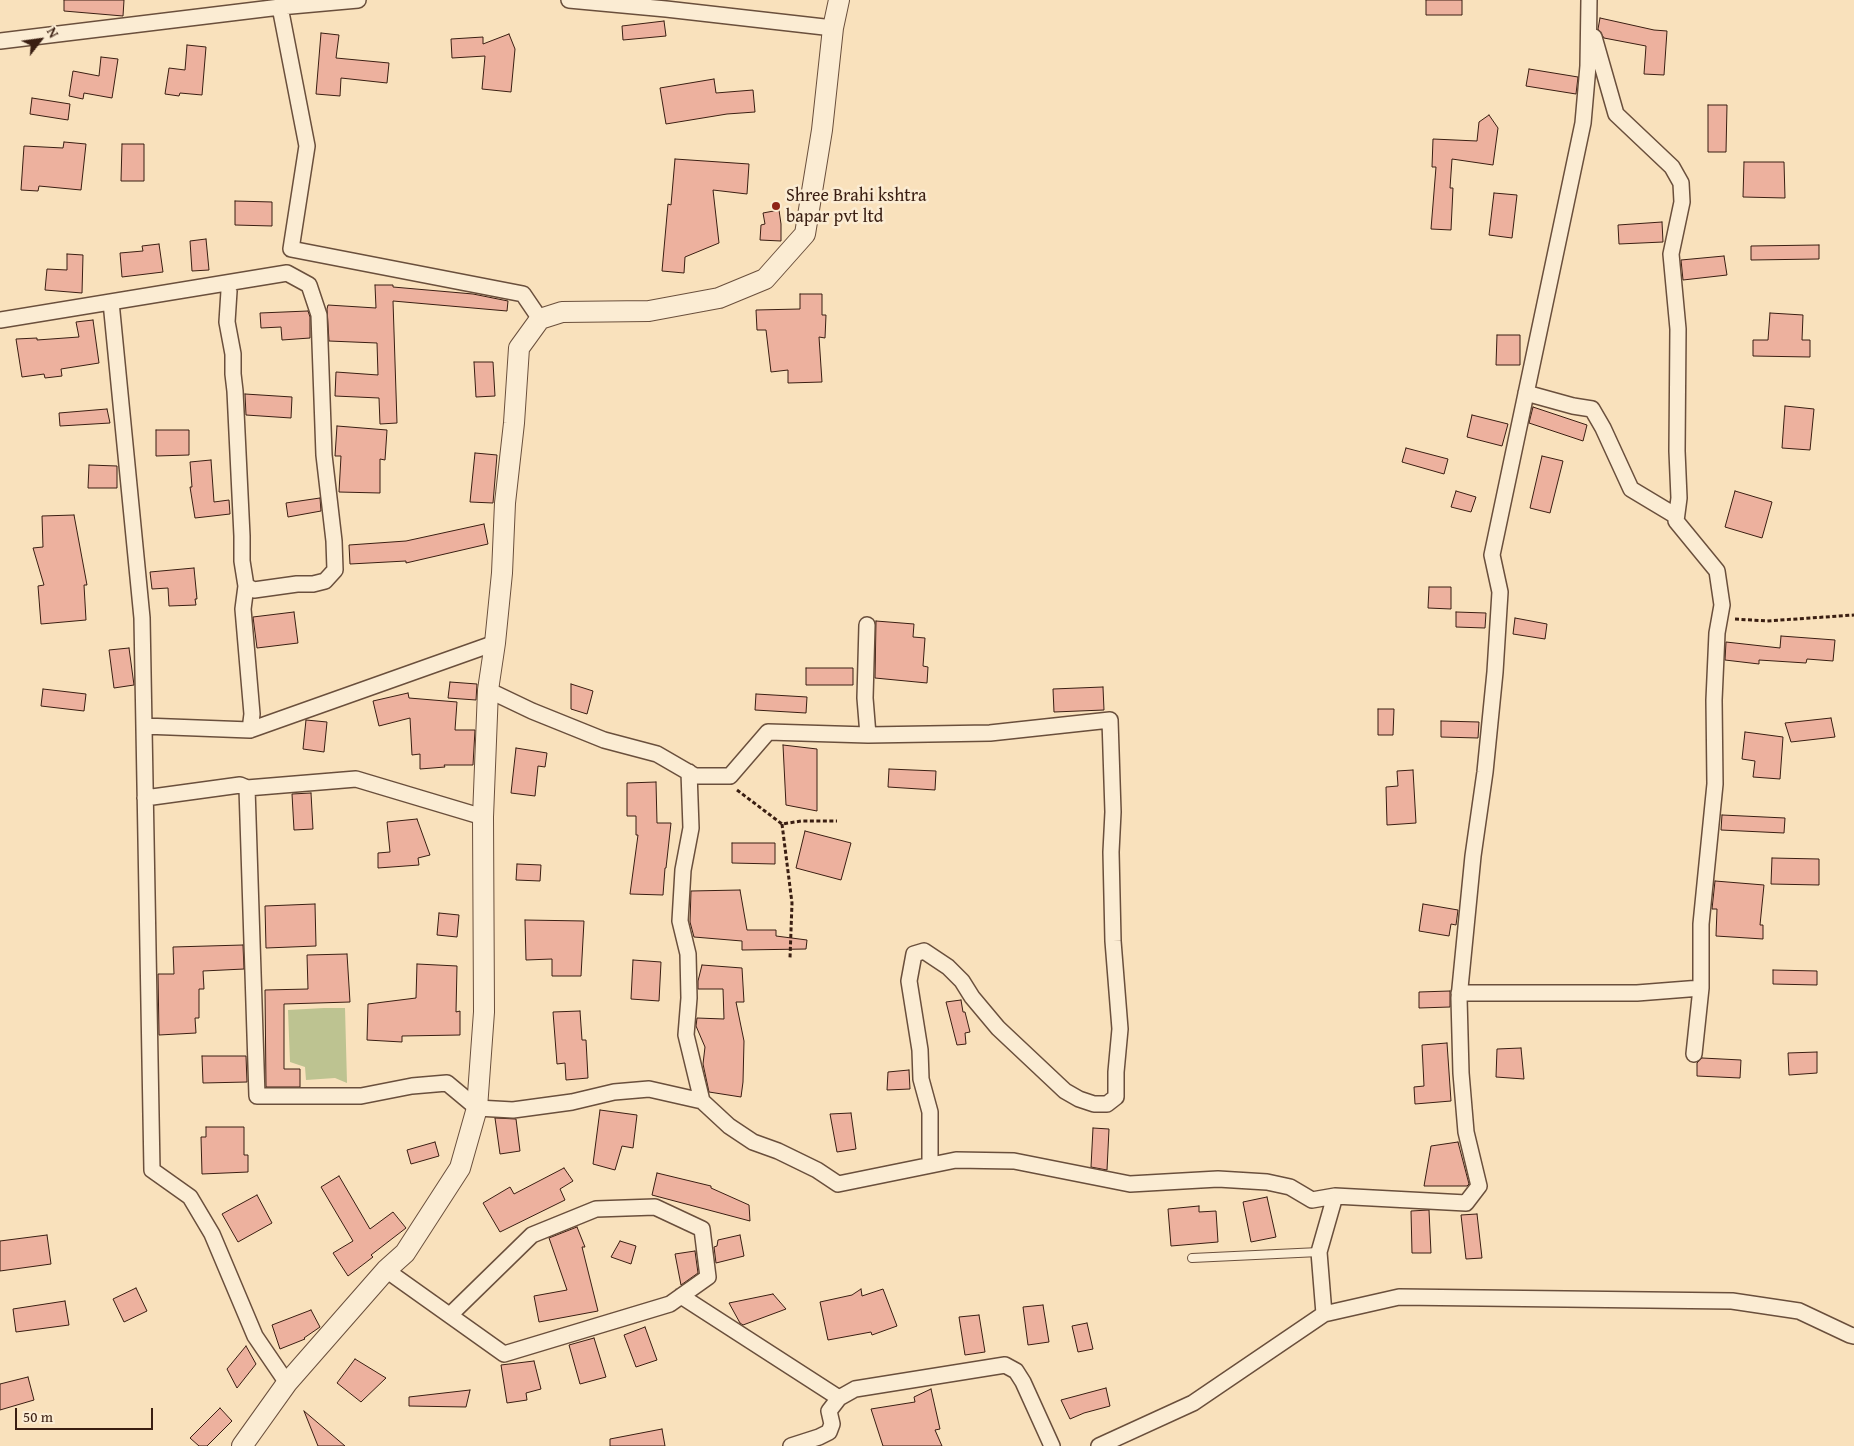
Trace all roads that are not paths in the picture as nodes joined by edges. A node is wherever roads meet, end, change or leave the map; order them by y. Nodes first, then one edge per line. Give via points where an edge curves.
1 (358, 0) edge
2 (569, 0) edge
3 (839, 0) edge
4 (1589, 3) edge
5 (280, 7) junction
6 (833, 28) junction
7 (0, 41) edge
8 (229, 291) dead end
9 (111, 302) junction
10 (540, 319) junction
11 (0, 320) edge
12 (1526, 393) junction
13 (1676, 516) junction
14 (246, 586) junction
15 (867, 625) dead end
16 (495, 643) junction
17 (488, 690) junction
18 (144, 726) junction
19 (250, 730) junction
20 (868, 735) junction
21 (689, 772) junction
22 (247, 788) junction
23 (145, 798) junction
24 (483, 817) junction
25 (1700, 988) junction
26 (1459, 993) junction
27 (1694, 1054) dead end
28 (702, 1101) junction
29 (477, 1108) junction
30 (930, 1165) junction
31 (1335, 1196) junction
32 (1319, 1252) junction
33 (1192, 1258) dead end
34 (386, 1270) junction
35 (681, 1296) junction
36 (1324, 1314) junction
37 (450, 1315) junction
38 (1854, 1336) edge
39 (287, 1383) junction
40 (839, 1398) junction
41 (242, 1446) edge
42 (791, 1446) edge
43 (1052, 1446) edge
44 (1099, 1446) edge

1 - 5 street
2 - 6 street
3 - 6 street
4 - 12 street via 1583,123
4 - 13 street via 1593,35 1616,114 1672,167 1681,183 1682,202 1671,254 1678,329 1679,498
5 - 7 street
5 - 10 street via 307,146 291,249 523,294
6 - 10 street via 822,130 804,234 765,279 718,298 649,311 562,312
8 - 14 street via 227,322 233,354 242,561
9 - 11 street
9 - 14 street via 287,273 309,285 319,315 324,455 335,570 325,581 313,584 254,590
9 - 18 street via 142,618
10 - 16 street via 519,348
12 - 13 street via 1592,409 1631,489
12 - 26 street via 1492,555 1500,592 1495,672
13 - 25 street via 1676,521 1716,571 1722,605 1717,633 1715,784 1701,924
14 - 19 street via 243,609 252,714
15 - 20 street via 865,698
16 - 17 street
16 - 19 street
17 - 21 street via 604,740 658,754
17 - 24 street
18 - 19 street
18 - 23 street
20 - 21 street via 768,732 730,776 695,776
20 - 30 street via 990,733 1110,720 1113,941 1120,1029 1116,1097 1107,1104 1094,1104 1065,1091 998,1028 948,967 924,951 914,954 909,981 920,1050 921,1079 930,1112
21 - 28 street via 691,828 683,870 680,921 688,954 686,1035
22 - 23 street via 240,785
22 - 24 street via 356,779
22 - 29 street via 258,1096 361,1096 447,1083
23 - 39 street via 152,1170 190,1197 212,1234 255,1336
24 - 29 street via 484,1012
25 - 26 street via 1637,993
25 - 27 street
26 - 31 street via 1466,1132 1479,1186 1466,1202
28 - 29 street via 649,1089 513,1110
28 - 30 street via 729,1126 753,1142 817,1170 838,1184
29 - 34 street via 460,1168 405,1252
30 - 31 street via 956,1160 1014,1161 1130,1184 1218,1179 1290,1187 1312,1200
31 - 32 street
32 - 33 lane
32 - 36 street
34 - 37 street
34 - 39 street
35 - 37 street via 670,1304 504,1354
35 - 37 street via 708,1277 702,1229 655,1207 596,1209 532,1235
35 - 40 street
36 - 38 street via 1399,1298 1732,1301 1799,1311
36 - 44 street via 1193,1403
39 - 41 street
40 - 42 street via 829,1411 832,1424 829,1432
40 - 43 street via 855,1389 1005,1365 1016,1371 1023,1382

